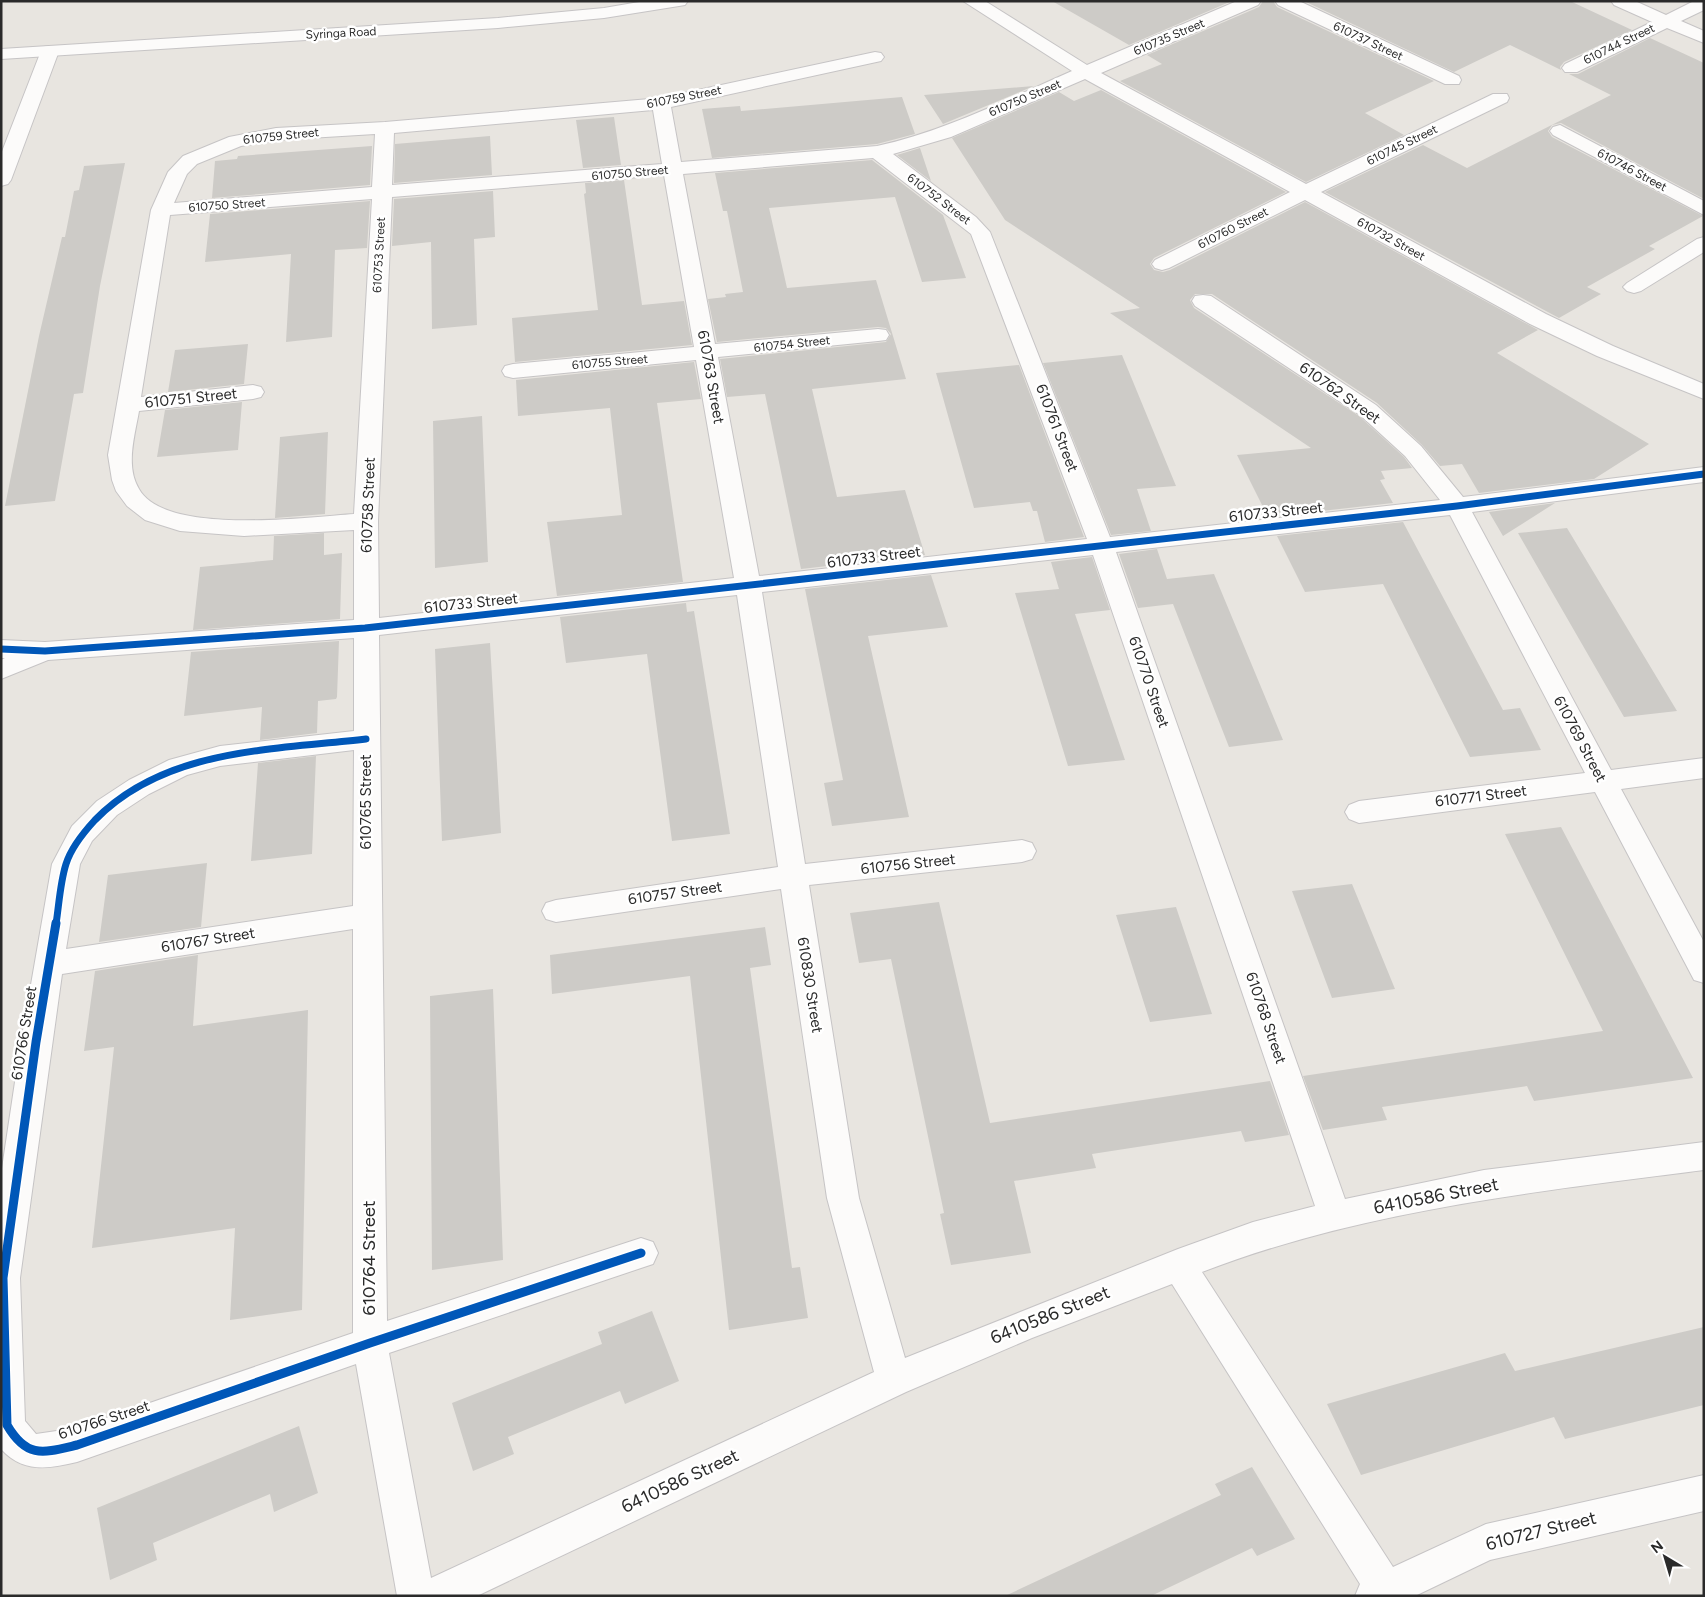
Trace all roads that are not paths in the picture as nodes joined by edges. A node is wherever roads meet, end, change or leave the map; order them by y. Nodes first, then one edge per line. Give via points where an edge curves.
1 (679, 1) edge
2 (972, 1) edge
3 (1252, 1) edge
4 (1284, 1) edge
5 (1620, 1) edge
6 (1704, 3) edge
7 (1667, 20) junction
8 (1704, 38) edge
9 (50, 51) junction
10 (1, 54) edge
11 (875, 57) dead end
12 (1571, 68) dead end
13 (1086, 72) junction
14 (1452, 80) dead end
15 (1500, 98) dead end
16 (660, 104) junction
17 (384, 128) junction
18 (1560, 131) dead end
19 (877, 152) junction
20 (674, 170) junction
21 (1, 180) edge
22 (1305, 192) junction
23 (383, 193) junction
24 (1704, 209) edge
25 (160, 210) junction
26 (1704, 243) edge
27 (1162, 264) dead end
28 (1634, 287) dead end
29 (1203, 301) dead end
30 (1012, 311) joint
31 (878, 335) dead end
32 (707, 353) junction
33 (512, 371) dead end
34 (373, 382) joint
35 (254, 392) dead end
36 (1704, 392) edge
37 (128, 405) junction
38 (1704, 474) edge
39 (1457, 506) junction
40 (366, 521) junction
41 (1101, 544) junction
42 (748, 586) junction
43 (365, 628) junction
44 (1, 649) edge
45 (45, 651) junction
46 (1, 670) edge
47 (366, 739) junction
48 (1704, 768) edge
49 (1603, 780) junction
50 (1359, 812) dead end
51 (1197, 820) joint
52 (1022, 851) dead end
53 (794, 876) junction
54 (556, 911) dead end
55 (366, 916) junction
56 (49, 964) junction
57 (1704, 971) edge
58 (1704, 1156) edge
59 (1335, 1216) junction
60 (641, 1253) dead end
61 (1178, 1264) junction
62 (370, 1343) junction
63 (894, 1380) junction
64 (1704, 1493) edge
65 (1380, 1593) edge
66 (416, 1596) edge
67 (435, 1596) edge

1 - 9 street, Syringa Road via 604,13 498,23
2 - 13 street, 610732 Street
3 - 13 street, 610735 Street
4 - 14 street, 610737 Street
5 - 7 street
6 - 7 street, 610744 Street
7 - 8 street
7 - 12 street, 610744 Street
9 - 10 street, Syringa Road
9 - 21 street
11 - 16 street, 610759 Street
13 - 19 street, 610750 Street via 944,132
13 - 22 street, 610732 Street
15 - 22 street, 610745 Street
16 - 17 street, 610759 Street
16 - 20 street, 610763 Street
17 - 23 street, 610753 Street
17 - 25 street, 610759 Street via 276,134 210,151 190,160 178,172
18 - 24 street, 610746 Street
19 - 20 street, 610750 Street
19 - 30 street, 610752 Street via 980,232
20 - 23 street, 610750 Street
20 - 32 street, 610763 Street
22 - 27 street, 610760 Street
22 - 36 street, 610732 Street via 1538,319 1605,352
23 - 25 street, 610750 Street
23 - 34 street, 610753 Street
25 - 37 street, 610759 Street
26 - 28 street
29 - 39 street, 610762 Street via 1368,410 1413,451
30 - 41 street, 610761 Street
31 - 32 street, 610754 Street
32 - 33 street, 610755 Street
32 - 42 street, 610763 Street
34 - 40 street, 610758 Street
35 - 37 street, 610751 Street
37 - 40 street, 610759 Street via 120,455 123,485 135,502 166,521 222,529
38 - 39 street, 610733 Street
39 - 41 street, 610733 Street
39 - 49 street, 610769 Street
40 - 43 street, 610758 Street
41 - 42 street, 610733 Street
41 - 51 street, 610770 Street
42 - 43 street, 610733 Street
42 - 53 street, 610830 Street
43 - 45 street, 610733 Street
43 - 47 street, 610765 Street
44 - 45 street
45 - 46 street
47 - 55 street, 610765 Street
47 - 56 street, 610766 Street via 220,756 179,767 107,808 82,834 66,864
48 - 49 street, 610771 Street
49 - 50 street, 610771 Street
49 - 57 street, 610769 Street
51 - 59 street, 610768 Street
52 - 53 street, 610756 Street
53 - 54 street, 610757 Street
53 - 63 street, 610830 Street via 843,1198
55 - 56 street, 610767 Street
55 - 62 street, 610764 Street
56 - 62 street, 610766 Street via 3,1278 7,1425 15,1441 28,1451 49,1452 77,1446
58 - 59 street, 6410586 Street via 1484,1184
59 - 61 street, 6410586 Street via 1253,1237
60 - 62 street, 610766 Street
61 - 63 street, 6410586 Street
61 - 65 street
62 - 66 street, 610764 Street
63 - 67 street, 6410586 Street
64 - 65 street, 610727 Street via 1486,1542

